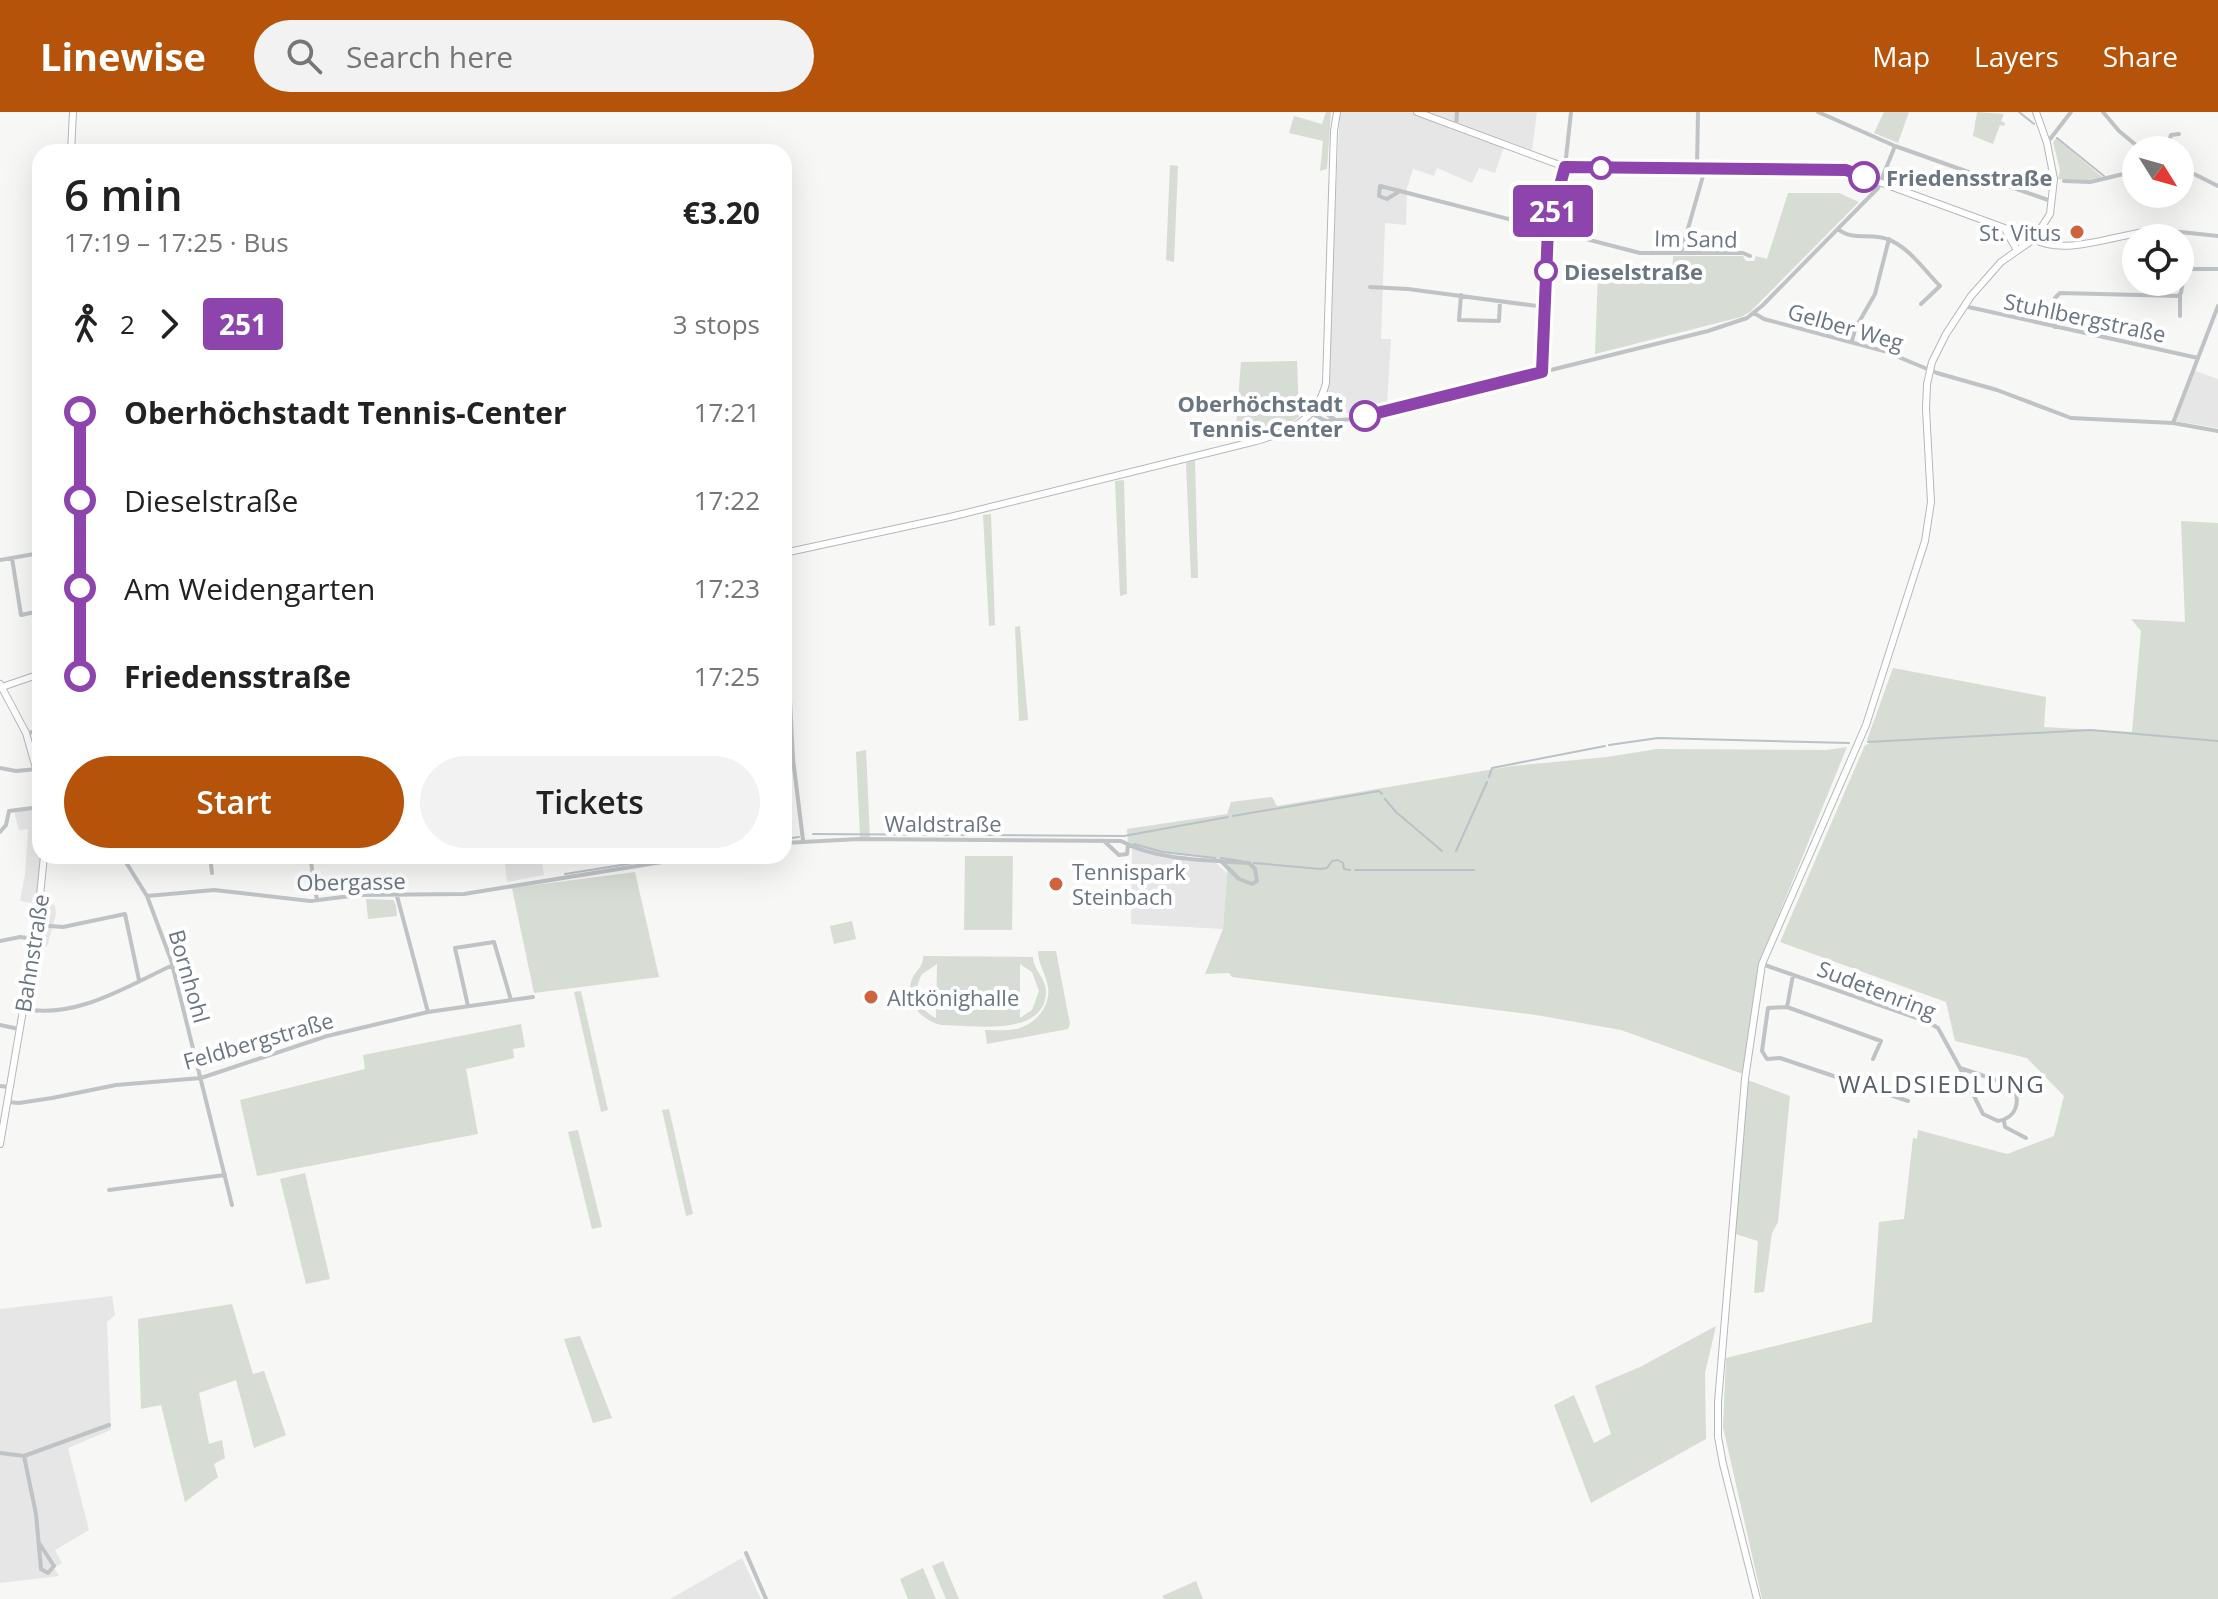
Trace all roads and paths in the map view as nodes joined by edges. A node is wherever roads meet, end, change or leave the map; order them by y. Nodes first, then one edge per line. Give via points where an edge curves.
1 (73, 112) edge
2 (1337, 112) edge
3 (1417, 112) edge
4 (1457, 112) edge
5 (1571, 112) edge
6 (1698, 112) edge
7 (1818, 112) edge
8 (2036, 112) edge
9 (2071, 112) edge
10 (2103, 112) edge
11 (1456, 127) junction
12 (2179, 134) dead end
13 (2125, 136) edge
14 (2171, 136) edge
15 (2052, 138) junction
16 (71, 144) edge
17 (1895, 146) junction
18 (1565, 167) junction
19 (1697, 168) junction
20 (1705, 169) junction
21 (2122, 174) edge
22 (2194, 174) edge
23 (2064, 181) dead end
24 (1881, 183) junction
25 (2218, 186) edge
26 (1400, 191) junction
27 (2053, 202) junction
28 (1548, 229) junction
29 (1838, 229) junction
30 (2194, 233) edge
31 (2122, 236) edge
32 (2218, 236) edge
33 (1889, 239) junction
34 (2034, 239) junction
35 (2021, 248) junction
36 (1681, 253) junction
37 (1750, 256) dead end
38 (2194, 269) edge
39 (2218, 269) edge
40 (1370, 287) dead end
41 (2122, 294) edge
42 (1461, 295) junction
43 (2180, 296) edge
44 (1500, 301) junction
45 (1921, 304) dead end
46 (1964, 306) junction
47 (2218, 306) edge
48 (1544, 307) junction
49 (1754, 313) junction
50 (2180, 316) dead end
51 (2055, 327) junction
52 (1852, 341) junction
53 (2198, 358) junction
54 (1929, 370) junction
55 (1542, 372) junction
56 (1317, 407) junction
57 (1312, 414) junction
58 (1336, 420) junction
59 (2173, 423) junction
60 (2218, 431) edge
61 (792, 551) edge
62 (32, 554) edge
63 (12, 558) junction
64 (0, 560) edge
65 (32, 613) edge
66 (32, 676) edge
67 (1, 686) edge
68 (32, 732) edge
69 (26, 733) junction
70 (792, 739) edge
71 (32, 753) edge
72 (0, 768) edge
73 (32, 774) edge
74 (32, 808) edge
75 (0, 832) edge
76 (1102, 839) junction
77 (803, 840) junction
78 (792, 842) edge
79 (1128, 845) junction
80 (1221, 861) junction
81 (43, 864) edge
82 (127, 864) edge
83 (211, 864) edge
84 (311, 864) edge
85 (648, 864) edge
86 (212, 873) dead end
87 (147, 896) junction
88 (397, 896) junction
89 (317, 900) junction
90 (37, 925) junction
91 (35, 939) junction
92 (0, 941) edge
93 (1762, 964) junction
94 (173, 965) junction
95 (1793, 975) junction
96 (139, 980) junction
97 (533, 997) dead end
98 (511, 1000) junction
99 (468, 1006) junction
100 (1787, 1007) junction
101 (23, 1009) junction
102 (428, 1012) junction
103 (0, 1025) edge
104 (19, 1029) junction
105 (1873, 1059) dead end
106 (1960, 1068) junction
107 (201, 1078) junction
108 (0, 1086) edge
109 (9, 1087) junction
110 (1908, 1101) dead end
111 (7, 1102) junction
112 (2004, 1121) junction
113 (2026, 1138) dead end
114 (0, 1144) edge
115 (225, 1175) junction
116 (109, 1190) dead end
117 (232, 1205) dead end
118 (109, 1425) dead end
119 (0, 1453) edge
120 (24, 1456) junction
121 (39, 1543) junction
122 (746, 1553) dead end
123 (766, 1599) edge
124 (1757, 1599) edge

1 - 16 main road
2 - 56 main road via 1327,374
3 - 11 main road
4 - 11 street
5 - 18 street
6 - 19 street
7 - 17 street
8 - 15 main road
9 - 15 street
10 - 13 street
11 - 18 main road
12 - 14 street
15 - 27 main road
17 - 24 street
17 - 27 street
18 - 19 main road
18 - 28 street
19 - 20 main road
20 - 24 main road via 1846,170
20 - 36 street
21 - 23 street
22 - 25 street
24 - 29 street
24 - 35 main road via 2004,228 2015,234
26 - 26 street, Im Sand via 1380,186 1379,196 1387,199
26 - 28 street, Im Sand
27 - 34 main road
28 - 36 street, Im Sand via 1640,253
28 - 48 street
29 - 33 street
29 - 49 street
30 - 32 street
31 - 34 main road via 2047,245
33 - 45 street via 1940,286
33 - 52 street via 1875,294
34 - 35 main road
35 - 46 main road via 1991,271
36 - 37 street, Im Sand
38 - 39 street
40 - 42 street
41 - 51 street via 2060,293 2055,298
42 - 44 street
42 - 44 street via 1459,320 1499,321
43 - 50 street
44 - 48 street
46 - 51 street, Stuhlbergstraße
46 - 54 main road
47 - 53 street
48 - 55 street
49 - 52 street, Gelber Weg
49 - 55 street via 1722,327
51 - 53 street, Stuhlbergstraße
52 - 54 street, Gelber Weg
53 - 59 street
54 - 59 street, Gelber Weg via 2071,418
54 - 93 main road via 1931,475 1925,541 1866,725
55 - 58 street
56 - 57 main road
56 - 58 street
57 - 58 street
57 - 61 main road via 1294,428 1256,441
59 - 60 street, Gelber Weg
62 - 63 street
63 - 64 street
63 - 65 street via 21,615
66 - 67 main road
67 - 69 main road
68 - 69 street
69 - 71 main road
70 - 77 street
72 - 73 street
74 - 75 street via 9,811
76 - 77 street, Waldstraße
76 - 79 street, Waldstraße
76 - 79 street, Waldstraße via 1119,855 1127,854
77 - 78 street, Waldstraße
79 - 80 street, Waldstraße
80 - 80 street, Waldstraße via 1243,882 1254,883 1257,873 1249,863
81 - 90 main road, Bahnstraße
82 - 87 street, Bornhohl
83 - 86 street
84 - 89 street
85 - 88 street, Obergasse via 464,894
87 - 89 street, Obergasse via 214,890
87 - 94 street, Bornhohl
88 - 89 street, Obergasse
88 - 102 street
90 - 91 main road, Bahnstraße
90 - 96 street via 63,927 125,914
91 - 92 street
91 - 101 main road, Bahnstraße
93 - 95 street, Sudetenring
93 - 124 main road via 1744,1090 1718,1402 1718,1437
94 - 96 street
94 - 107 street, Bornhohl
95 - 100 street
95 - 106 street, Sudetenring via 1928,1022 1938,1028
96 - 101 street via 91,1003
97 - 98 street, Feldbergstraße
98 - 99 street, Feldbergstraße
98 - 99 street via 494,942 455,948
99 - 102 street, Feldbergstraße
100 - 105 street via 1881,1041
100 - 110 street via 1768,1008 1765,1014 1764,1057
101 - 104 main road, Bahnstraße
102 - 107 street, Feldbergstraße via 327,1036
103 - 104 street
104 - 109 main road, Bahnstraße
106 - 112 street, Sudetenring via 1983,1114
106 - 112 street via 2014,1086 2017,1108
107 - 111 street, Feldbergstraße
107 - 115 street, Bornhohl
108 - 109 street
109 - 111 main road, Bahnstraße
111 - 114 main road, Bahnstraße
112 - 113 street, Sudetenring via 2005,1127
115 - 116 street
115 - 117 street, Bornhohl
118 - 120 street
119 - 120 street
120 - 121 street
121 - 121 street via 41,1569 48,1573 53,1561
122 - 123 street

